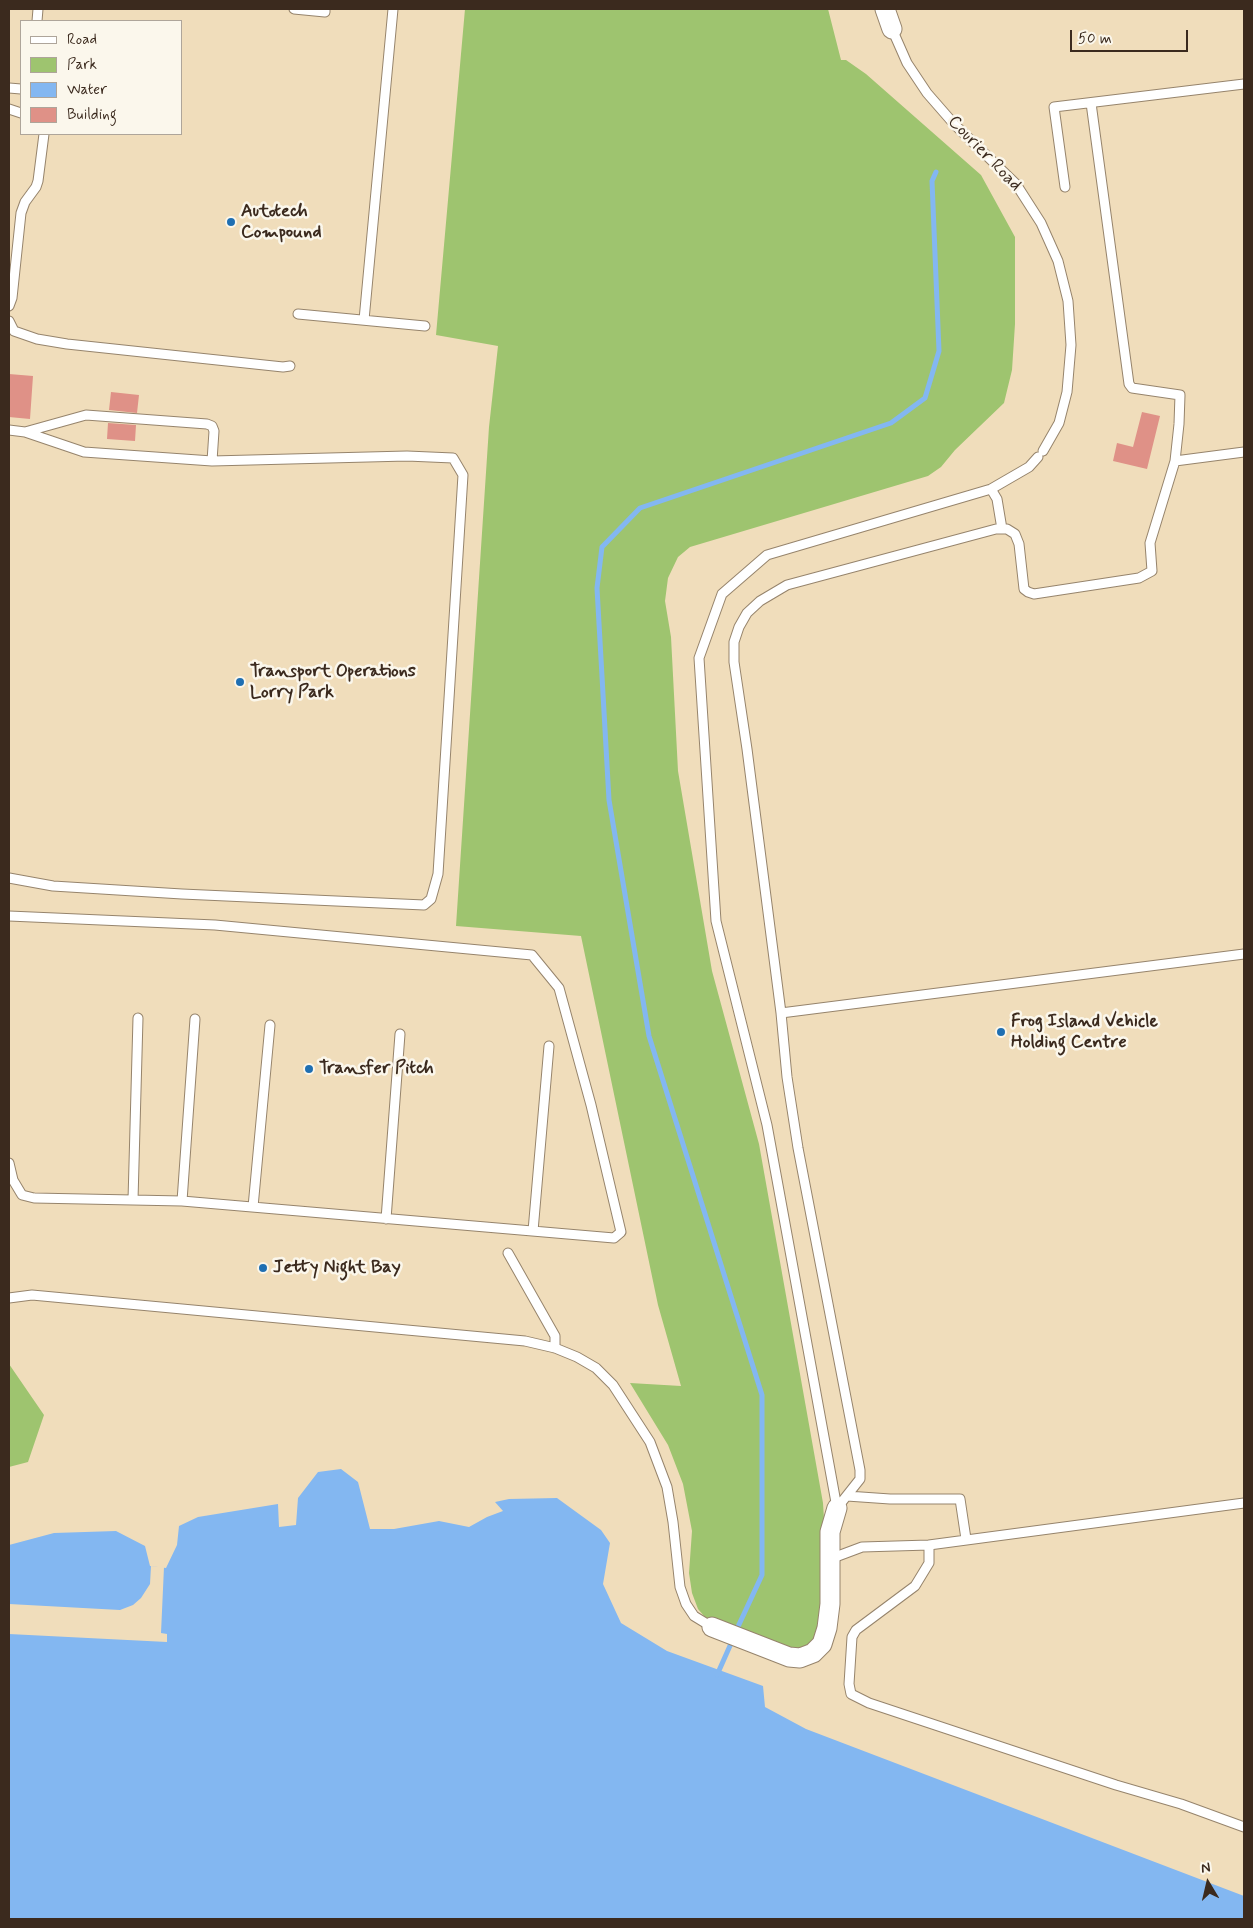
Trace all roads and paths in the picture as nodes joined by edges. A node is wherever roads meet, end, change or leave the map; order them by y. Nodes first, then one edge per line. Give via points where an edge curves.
1 (294, 9) edge
2 (393, 9) edge
3 (886, 9) edge
4 (325, 10) edge
5 (892, 29) joint
6 (1244, 84) edge
7 (1091, 103) junction
8 (44, 135) edge
9 (1065, 187) dead end
10 (9, 306) edge
11 (298, 314) dead end
12 (364, 320) junction
13 (9, 321) edge
14 (425, 326) dead end
15 (290, 366) dead end
16 (9, 430) edge
17 (25, 432) junction
18 (1244, 452) edge
19 (212, 461) junction
20 (1175, 462) junction
21 (991, 489) junction
22 (1002, 529) junction
23 (9, 878) edge
24 (9, 916) edge
25 (1244, 954) edge
26 (781, 1013) junction
27 (138, 1018) dead end
28 (195, 1019) dead end
29 (270, 1025) dead end
30 (400, 1034) dead end
31 (549, 1046) dead end
32 (9, 1164) edge
33 (133, 1200) junction
34 (182, 1201) junction
35 (253, 1208) junction
36 (386, 1219) junction
37 (533, 1231) junction
38 (508, 1253) dead end
39 (9, 1298) edge
40 (555, 1348) junction
41 (842, 1502) junction
42 (1244, 1503) edge
43 (966, 1539) junction
44 (929, 1545) junction
45 (830, 1559) junction
46 (712, 1627) joint
47 (1244, 1827) edge

1 - 4 lane
2 - 12 lane
3 - 5 street, Courier Road
5 - 21 lane, Courier Road via 907,63 927,93 1016,184 1041,223 1058,261 1068,301 1071,346 1067,392 1060,423 1029,467
6 - 7 lane
7 - 9 lane via 1054,108
7 - 20 lane via 1129,384 1132,388 1180,395
8 - 10 lane via 38,181 21,213
11 - 12 lane
12 - 14 lane
13 - 15 lane via 14,331 67,344 284,368
16 - 17 lane
17 - 19 lane via 84,452
17 - 19 lane via 86,415 207,424 214,430
18 - 20 lane
19 - 23 lane via 407,456 453,458 464,475 438,874 431,899 424,905 182,894 53,886
20 - 22 lane via 1150,543 1152,571 1139,578 1034,594 1028,592 1024,589 1015,534
21 - 22 lane via 997,499
21 - 41 lane via 767,555 722,594 699,658 716,921 767,1125
22 - 26 lane via 787,585 747,612 739,627 734,642 734,662
24 - 37 lane via 215,925 532,955 559,988 621,1232 614,1238
25 - 26 lane
26 - 41 lane via 798,1148 860,1470 860,1479
27 - 33 lane
28 - 34 lane
29 - 35 lane
30 - 36 lane
31 - 37 lane
32 - 33 lane via 12,1180 22,1195
33 - 34 lane
34 - 35 lane
35 - 36 lane
36 - 37 lane
38 - 40 lane via 555,1336
39 - 40 lane via 32,1295 506,1339
40 - 46 lane via 596,1368 631,1411 650,1442 666,1487 680,1587 694,1616
41 - 43 lane via 960,1499
41 - 45 street via 830,1532
42 - 43 lane
43 - 44 lane
44 - 45 lane via 862,1547
44 - 47 lane via 929,1564 915,1586 856,1630 852,1637 849,1684 852,1694 869,1703
45 - 46 street via 827,1628 822,1644 813,1653 800,1658 789,1657

